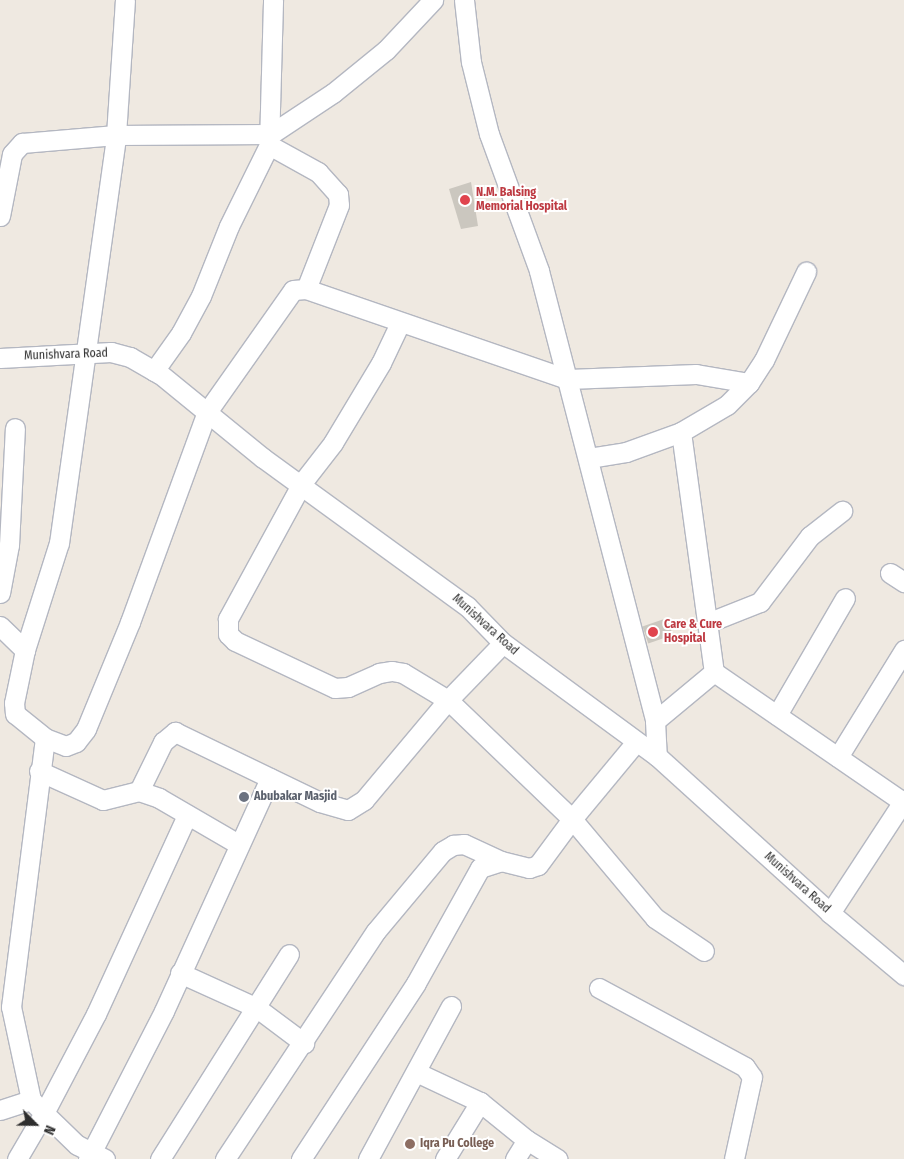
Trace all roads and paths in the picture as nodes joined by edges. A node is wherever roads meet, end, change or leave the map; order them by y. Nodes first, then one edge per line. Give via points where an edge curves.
1 (126, 0) edge
2 (273, 0) edge
3 (433, 0) edge
4 (464, 0) edge
5 (116, 135) junction
6 (270, 140) junction
7 (0, 216) edge
8 (806, 272) dead end
9 (306, 289) junction
10 (400, 323) junction
11 (88, 351) junction
12 (0, 358) edge
13 (154, 371) junction
14 (568, 379) junction
15 (748, 383) junction
16 (207, 412) junction
17 (15, 428) dead end
18 (681, 432) junction
19 (589, 458) junction
20 (302, 483) junction
21 (842, 511) dead end
22 (0, 593) edge
23 (845, 598) dead end
24 (707, 623) junction
25 (0, 626) edge
26 (503, 643) junction
27 (25, 650) junction
28 (904, 650) edge
29 (714, 672) junction
30 (448, 700) junction
31 (777, 715) junction
32 (655, 721) junction
33 (45, 738) junction
34 (636, 742) junction
35 (657, 756) junction
36 (838, 757) junction
37 (40, 771) junction
38 (270, 778) junction
39 (139, 791) junction
40 (903, 801) edge
41 (187, 815) junction
42 (572, 819) junction
43 (238, 844) junction
44 (501, 861) junction
45 (830, 913) junction
46 (704, 951) dead end
47 (289, 954) dead end
48 (180, 973) junction
49 (904, 975) edge
50 (599, 988) dead end
51 (451, 1006) dead end
52 (257, 1008) junction
53 (304, 1043) junction
54 (416, 1072) junction
55 (31, 1100) junction
56 (480, 1102) junction
57 (0, 1110) edge
58 (44, 1113) junction
59 (527, 1140) junction
60 (95, 1157) edge
61 (17, 1159) edge
62 (160, 1159) edge
63 (225, 1159) edge
64 (301, 1159) edge
65 (368, 1159) edge
66 (445, 1159) edge
67 (515, 1159) edge
68 (557, 1159) edge
69 (734, 1159) edge

1 - 5 street
2 - 6 street
3 - 6 street via 386,50
4 - 14 street via 472,62 488,134 540,271
5 - 6 street
5 - 7 street via 36,140 16,147
5 - 11 street
6 - 9 street via 318,172 338,194 339,205
6 - 13 street via 229,226 201,296 181,333
8 - 15 street via 764,360
9 - 10 street
9 - 16 street via 293,290
10 - 14 street
10 - 20 street via 381,363 334,443
11 - 12 street, Munishvara Road
11 - 13 street, Munishvara Road via 130,357
11 - 27 street via 59,543
13 - 16 street, Munishvara Road
14 - 15 street via 696,374
14 - 19 street
15 - 18 street via 727,405
16 - 20 street, Munishvara Road via 263,458
16 - 33 street via 130,622 86,729 76,742 66,746
17 - 22 street via 9,545
18 - 19 street via 626,452
18 - 24 street
19 - 32 street
20 - 26 street, Munishvara Road via 467,606
20 - 30 street via 228,619 228,634 235,641 335,688 348,687 379,673 392,671 403,673
21 - 24 street via 810,536 760,602
23 - 31 street
24 - 29 street
25 - 27 street
26 - 30 street
26 - 34 street, Munishvara Road
27 - 33 street via 14,703 15,714
28 - 36 street
29 - 31 street
29 - 32 street
30 - 38 street via 364,800 348,810 320,802
30 - 42 street
31 - 36 street
32 - 35 street
33 - 37 street
34 - 35 street, Munishvara Road
34 - 42 street
35 - 45 street, Munishvara Road
36 - 40 street
37 - 39 street via 103,800
37 - 55 street via 12,1007
38 - 39 street via 175,732 168,734 162,742
38 - 43 street
39 - 41 street via 159,798
40 - 45 street
41 - 43 street
41 - 58 street via 96,1014
42 - 44 street via 538,865 529,868
42 - 46 street via 655,918
43 - 48 street
44 - 53 street via 464,844 453,845 443,851 376,931
44 - 64 street via 480,868 416,983
45 - 49 street, Munishvara Road
47 - 52 street
48 - 52 street
48 - 60 street
50 - 69 street via 746,1067 752,1077
51 - 54 street
52 - 53 street
52 - 62 street
53 - 63 street
54 - 56 street
54 - 65 street
55 - 57 street
55 - 58 street
56 - 59 street
56 - 66 street
58 - 60 street via 77,1145
58 - 61 street
59 - 67 street
59 - 68 street

